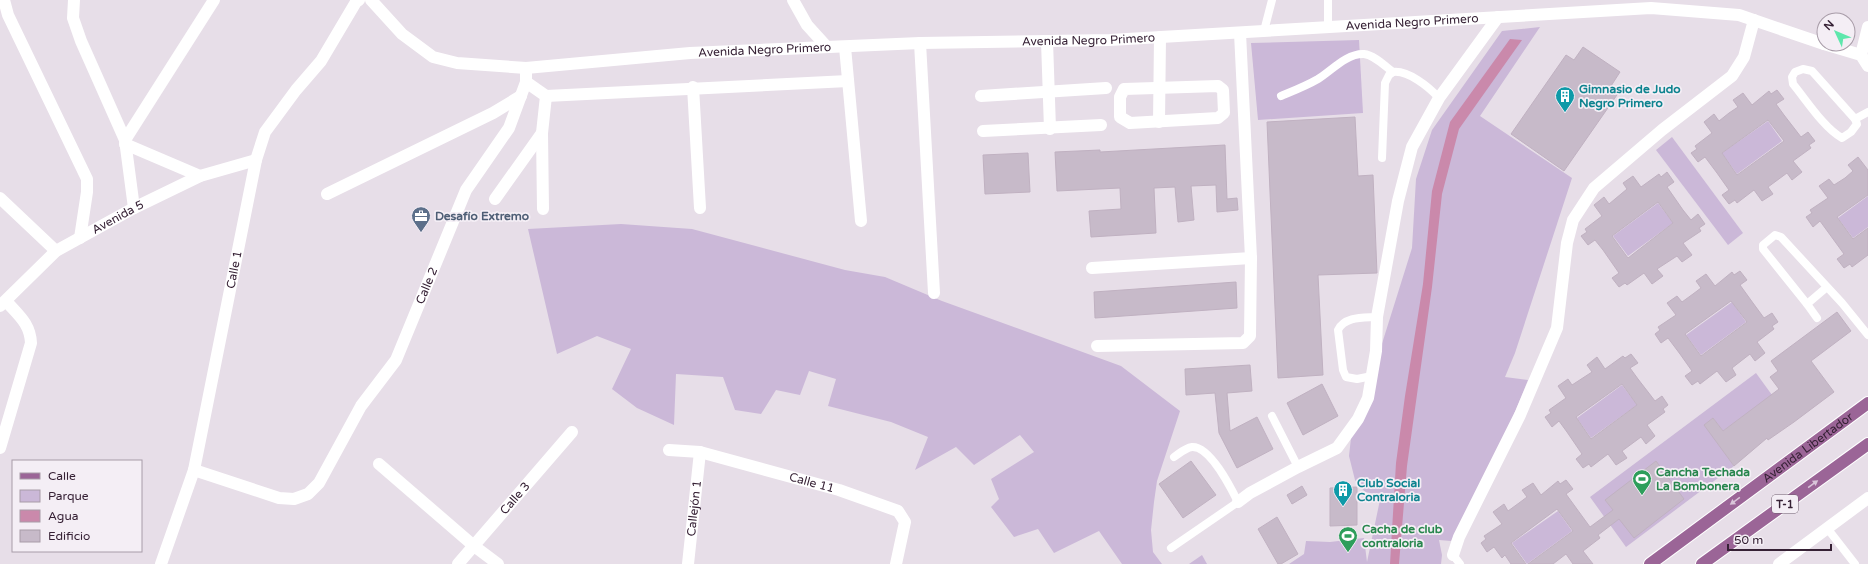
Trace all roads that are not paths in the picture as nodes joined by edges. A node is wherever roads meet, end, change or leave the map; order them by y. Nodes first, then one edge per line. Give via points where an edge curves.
1 (4, 0) edge
2 (74, 0) edge
3 (214, 0) edge
4 (359, 0) edge
5 (371, 0) edge
6 (793, 0) edge
7 (1272, 0) edge
8 (1328, 0) edge
9 (1652, 4) edge
10 (1498, 17) junction
11 (1754, 20) junction
12 (1328, 27) junction
13 (1868, 27) edge
14 (1264, 31) junction
15 (1240, 32) junction
16 (1160, 37) junction
17 (1047, 41) junction
18 (1816, 41) edge
19 (920, 43) junction
20 (827, 46) junction
21 (845, 47) junction
22 (1849, 52) edge
23 (1861, 56) junction
24 (1868, 66) edge
25 (526, 68) junction
26 (1393, 72) junction
27 (848, 81) junction
28 (526, 82) junction
29 (693, 87) junction
30 (1106, 88) dead end
31 (1160, 88) junction
32 (1048, 92) junction
33 (521, 96) junction
34 (546, 96) junction
35 (981, 96) dead end
36 (1281, 96) dead end
37 (1439, 98) junction
38 (1868, 112) edge
39 (1854, 119) junction
40 (1159, 122) junction
41 (1101, 125) dead end
42 (1050, 129) junction
43 (983, 131) dead end
44 (542, 133) junction
45 (125, 142) junction
46 (1382, 158) dead end
47 (256, 160) junction
48 (200, 176) junction
49 (327, 194) dead end
50 (0, 198) edge
51 (495, 199) dead end
52 (134, 208) junction
53 (700, 208) dead end
54 (543, 209) dead end
55 (861, 221) dead end
56 (80, 238) junction
57 (56, 251) junction
58 (1251, 258) junction
59 (1092, 268) dead end
60 (1827, 287) junction
61 (934, 293) dead end
62 (3, 304) edge
63 (1807, 304) junction
64 (1377, 317) junction
65 (1817, 318) dead end
66 (1868, 335) edge
67 (1097, 346) dead end
68 (1372, 376) junction
69 (1868, 403) edge
70 (1272, 416) dead end
71 (572, 432) dead end
72 (1868, 444) edge
73 (0, 448) edge
74 (669, 450) dead end
75 (700, 452) junction
76 (1174, 457) dead end
77 (379, 464) dead end
78 (1298, 467) junction
79 (194, 470) junction
80 (1868, 498) edge
81 (1238, 502) junction
82 (1827, 528) junction
83 (474, 546) junction
84 (1172, 548) dead end
85 (1454, 561) edge
86 (161, 564) edge
87 (458, 564) edge
88 (498, 564) edge
89 (688, 564) edge
90 (896, 564) edge
91 (1650, 564) edge
92 (1702, 564) edge
93 (1779, 564) edge
94 (1855, 564) edge

1 - 56 street via 8,15 87,179
2 - 45 street via 73,18 81,41
3 - 45 street
4 - 47 street, Calle 1 via 321,61 265,132
5 - 25 street, Avenida Negro Primero via 402,34 433,57 457,63
6 - 20 street via 807,25
7 - 14 lane
8 - 12 lane
9 - 10 street, Avenida Negro Primero
9 - 11 street, Avenida Negro Primero via 1739,15
10 - 12 street, Avenida Negro Primero
10 - 37 street
11 - 18 street, Avenida Negro Primero
11 - 85 street via 1744,57 1732,76 1662,130 1594,188 1573,220 1567,243 1557,328 1520,415 1459,537
12 - 14 street, Avenida Negro Primero
13 - 23 street
14 - 15 street, Avenida Negro Primero
15 - 16 street, Avenida Negro Primero
15 - 58 street
16 - 17 street, Avenida Negro Primero
16 - 31 street
17 - 19 street, Avenida Negro Primero
17 - 32 street
19 - 21 street, Avenida Negro Primero
19 - 61 street
20 - 21 street, Avenida Negro Primero
20 - 25 street, Avenida Negro Primero via 690,53
21 - 27 street
22 - 23 street, Avenida Negro Primero
23 - 24 street
25 - 28 street, Calle 2
26 - 36 lane via 1370,56 1357,55 1317,79
26 - 37 lane via 1404,73 1427,86
26 - 46 lane via 1385,83
27 - 29 street
27 - 55 street
28 - 33 street, Calle 2
28 - 34 street
29 - 34 street
29 - 53 street
30 - 32 street
31 - 40 street
31 - 40 street via 1124,88 1120,97 1120,117 1125,122
31 - 40 street via 1218,86 1223,90 1224,113 1218,118
32 - 35 street
32 - 42 street
33 - 49 street via 493,113
33 - 79 street, Calle 2 via 509,128 466,190 396,360 361,406 319,483 308,494 294,499 279,498
34 - 44 street
37 - 64 street via 1412,147 1398,201
38 - 39 lane
39 - 39 lane via 1857,124 1851,132 1842,138 1836,135 1793,84 1792,77 1795,72 1803,69 1812,72
41 - 42 street
42 - 43 street
44 - 51 street
44 - 54 street
45 - 48 street
45 - 52 street
47 - 48 street, Avenida 5
47 - 79 street, Calle 1
48 - 52 street, Avenida 5
50 - 57 street
52 - 56 street, Avenida 5
56 - 57 street, Avenida 5
57 - 62 street, Avenida 5
58 - 59 street
58 - 67 street via 1250,336 1244,343
60 - 63 lane
60 - 63 lane via 1780,235 1775,235 1764,244 1763,248 1767,255
60 - 66 lane
62 - 73 street via 25,322 31,331 31,343
63 - 65 lane
64 - 68 street
64 - 68 lane via 1352,319 1340,325 1338,330 1346,377 1357,379
68 - 78 street via 1368,398 1347,437 1337,448
69 -> 91 main road, Avenida Libertador / T-1
70 - 78 lane
71 - 83 street, Calle 3
92 -> 72 main road, T-1
74 - 75 street, Calle 11
75 - 89 street, Callejón 1
75 - 90 street, Calle 11 via 838,490 898,512 905,522
76 - 81 lane via 1186,448 1202,449 1212,458
77 - 83 street
78 - 81 street
79 - 86 street, Calle 1
80 - 82 street
81 - 84 lane
82 - 93 street
82 - 94 lane
83 - 87 street, Calle 3
83 - 88 street

